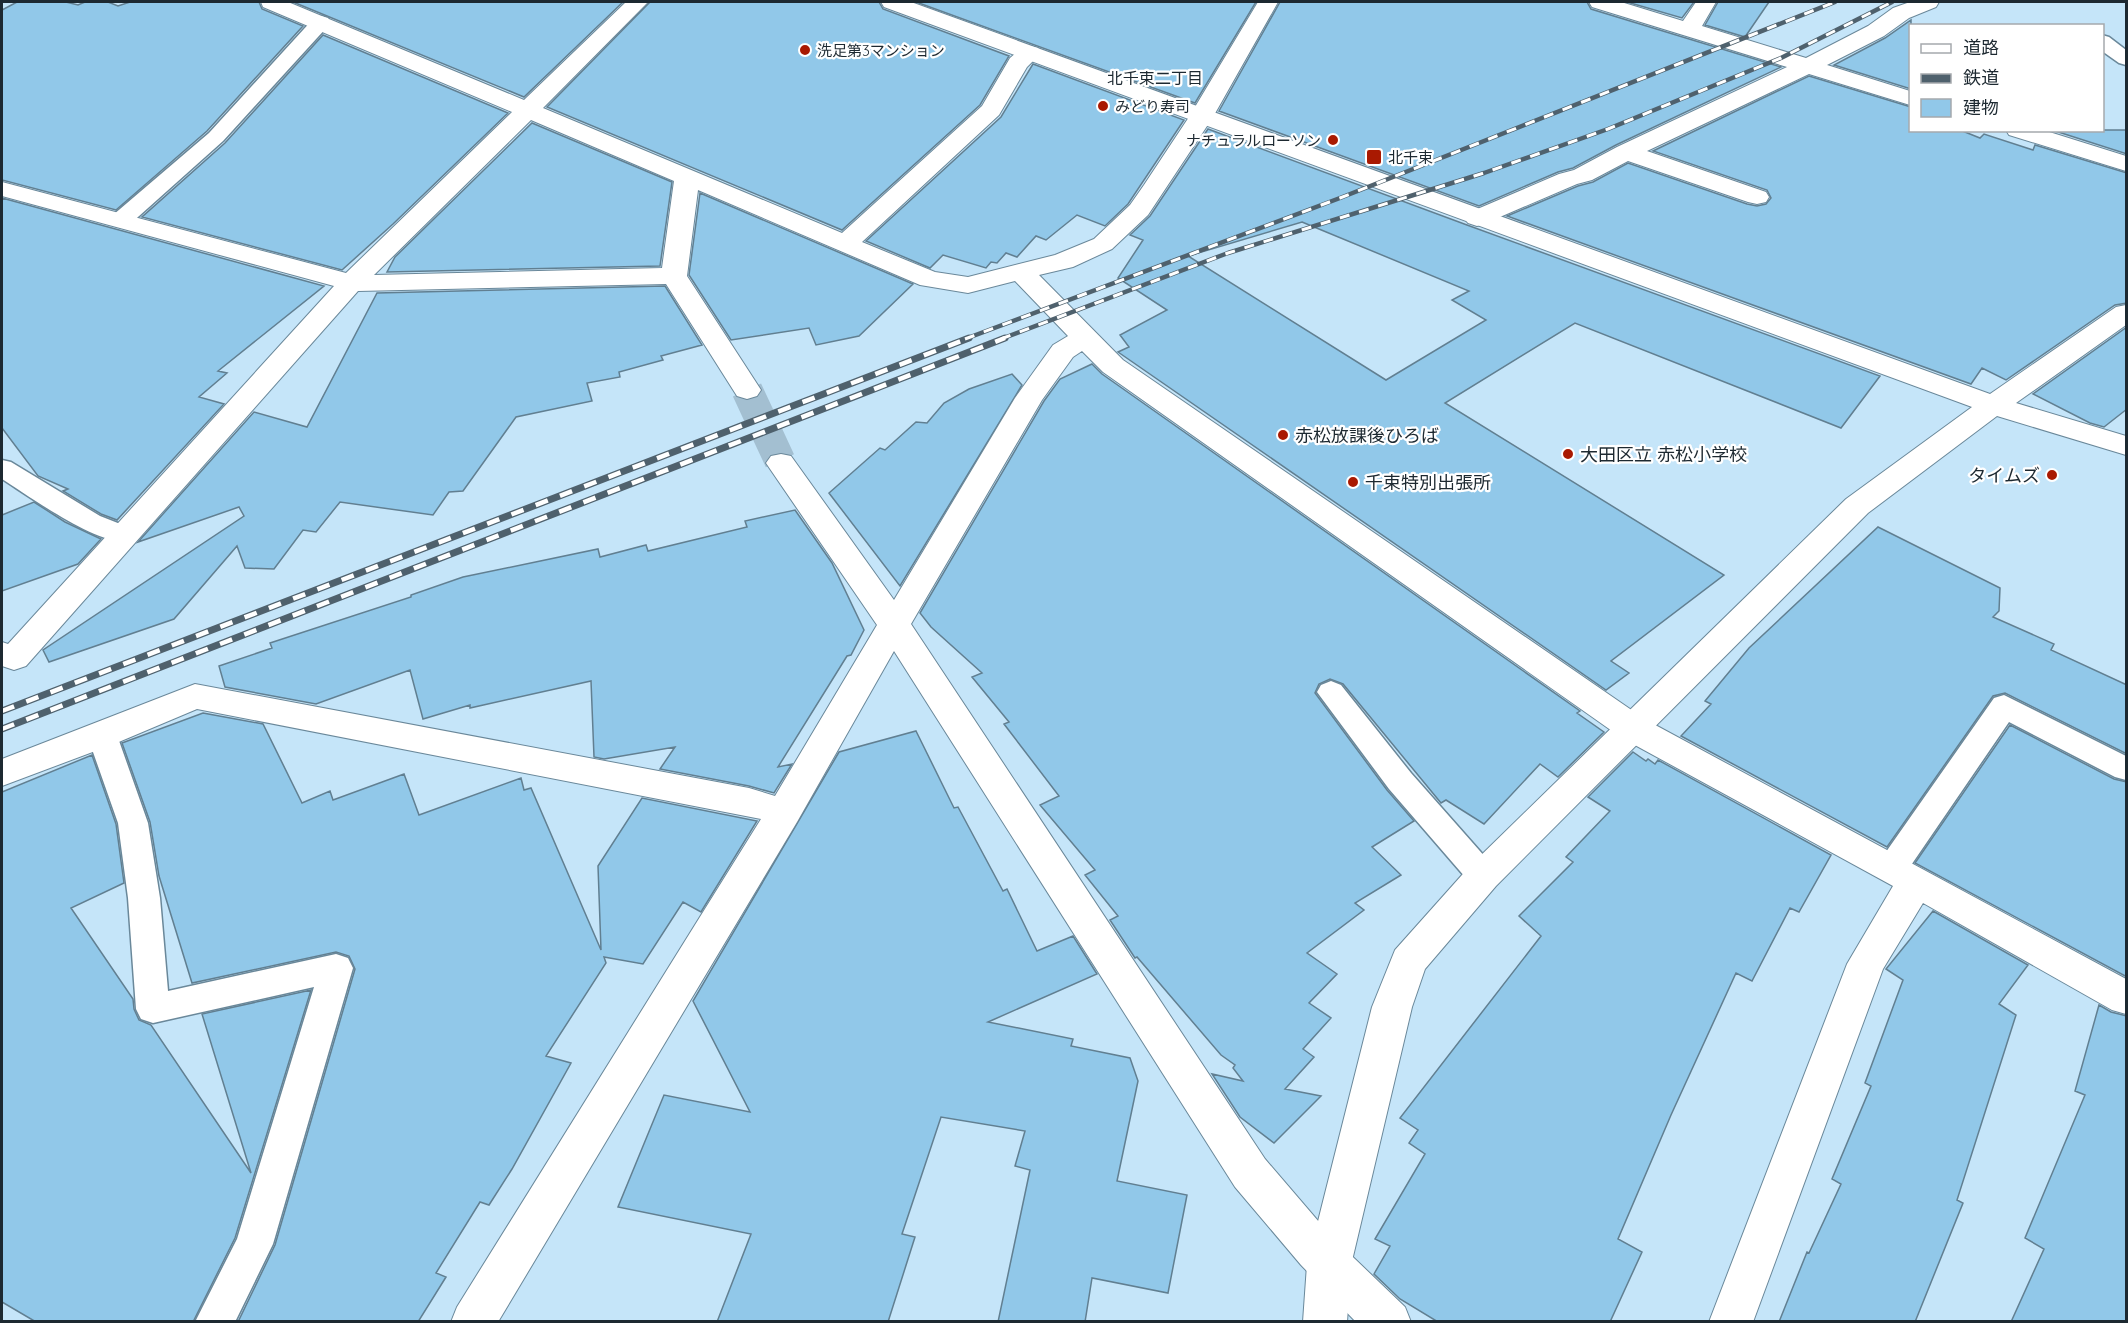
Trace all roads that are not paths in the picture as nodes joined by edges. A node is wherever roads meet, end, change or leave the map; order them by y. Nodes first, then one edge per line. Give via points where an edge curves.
1 (892, 2) edge
2 (1268, 2) edge
3 (1600, 2) edge
4 (1706, 2) edge
5 (1928, 2) edge
6 (279, 3) edge
7 (631, 3) edge
8 (321, 22) junction
9 (1689, 29) junction
10 (2104, 42) edge
11 (1030, 53) junction
12 (2127, 59) edge
13 (1808, 66) junction
14 (1909, 97) edge
15 (529, 110) junction
16 (1201, 117) junction
17 (2023, 132) edge
18 (1626, 152) junction
19 (2127, 164) edge
20 (687, 177) junction
21 (2, 189) edge
22 (1757, 197) dead end
23 (1478, 218) junction
24 (121, 220) junction
25 (846, 243) junction
26 (1021, 273) junction
27 (674, 276) junction
28 (351, 283) junction
29 (2127, 313) edge
30 (1084, 338) junction
31 (747, 390) tunnel mouth
32 (1993, 405) junction
33 (2127, 446) edge
34 (781, 463) tunnel mouth
35 (2, 468) edge
36 (124, 535) junction
37 (893, 623) junction
38 (2, 654) edge
39 (1331, 692) dead end
40 (1634, 729) junction
41 (102, 735) junction
42 (2127, 769) edge
43 (2, 773) edge
44 (784, 812) junction
45 (1904, 874) junction
46 (1484, 876) junction
47 (2127, 998) edge
48 (1329, 1265) junction
49 (214, 1322) edge
50 (473, 1322) edge
51 (1326, 1322) edge
52 (1389, 1322) edge
53 (1731, 1322) edge

1 - 11 street
2 - 16 street
3 - 9 street
4 - 9 street
5 - 13 street
6 - 8 street
7 - 15 street
8 - 15 street
8 - 24 lane via 216,137
9 - 13 street
10 - 12 lane
11 - 16 street
11 - 25 street via 1018,63 991,110
13 - 14 street
13 - 18 street
15 - 20 street
15 - 28 street
16 - 23 street
16 - 26 street via 1139,210 1103,244 1064,261
17 - 19 street
18 - 22 street
18 - 23 street via 1583,175
20 - 25 street
20 - 27 street
21 - 24 street
23 - 32 street
24 - 28 street
25 - 26 street via 929,279 968,285
26 - 30 street
27 - 28 street
27 - 31 street
28 - 36 street
29 - 32 street
30 - 37 street via 1063,351 1029,398
30 - 40 street via 1113,366
32 - 33 street
32 - 40 street via 1857,506
34 - 37 street
35 - 36 lane via 91,522
36 - 38 street via 14,658
37 - 44 street
37 - 48 street via 1251,1173
39 - 46 lane via 1400,780
40 - 45 street
40 - 46 street
41 - 43 street
41 - 44 street via 195,696
41 - 49 lane via 133,823 153,1009 336,968 254,1244
42 - 45 lane via 2004,706
44 - 50 street
45 - 47 street
45 - 53 street via 1866,964
46 - 48 street via 1409,961 1392,1007
48 - 51 street
48 - 52 street

